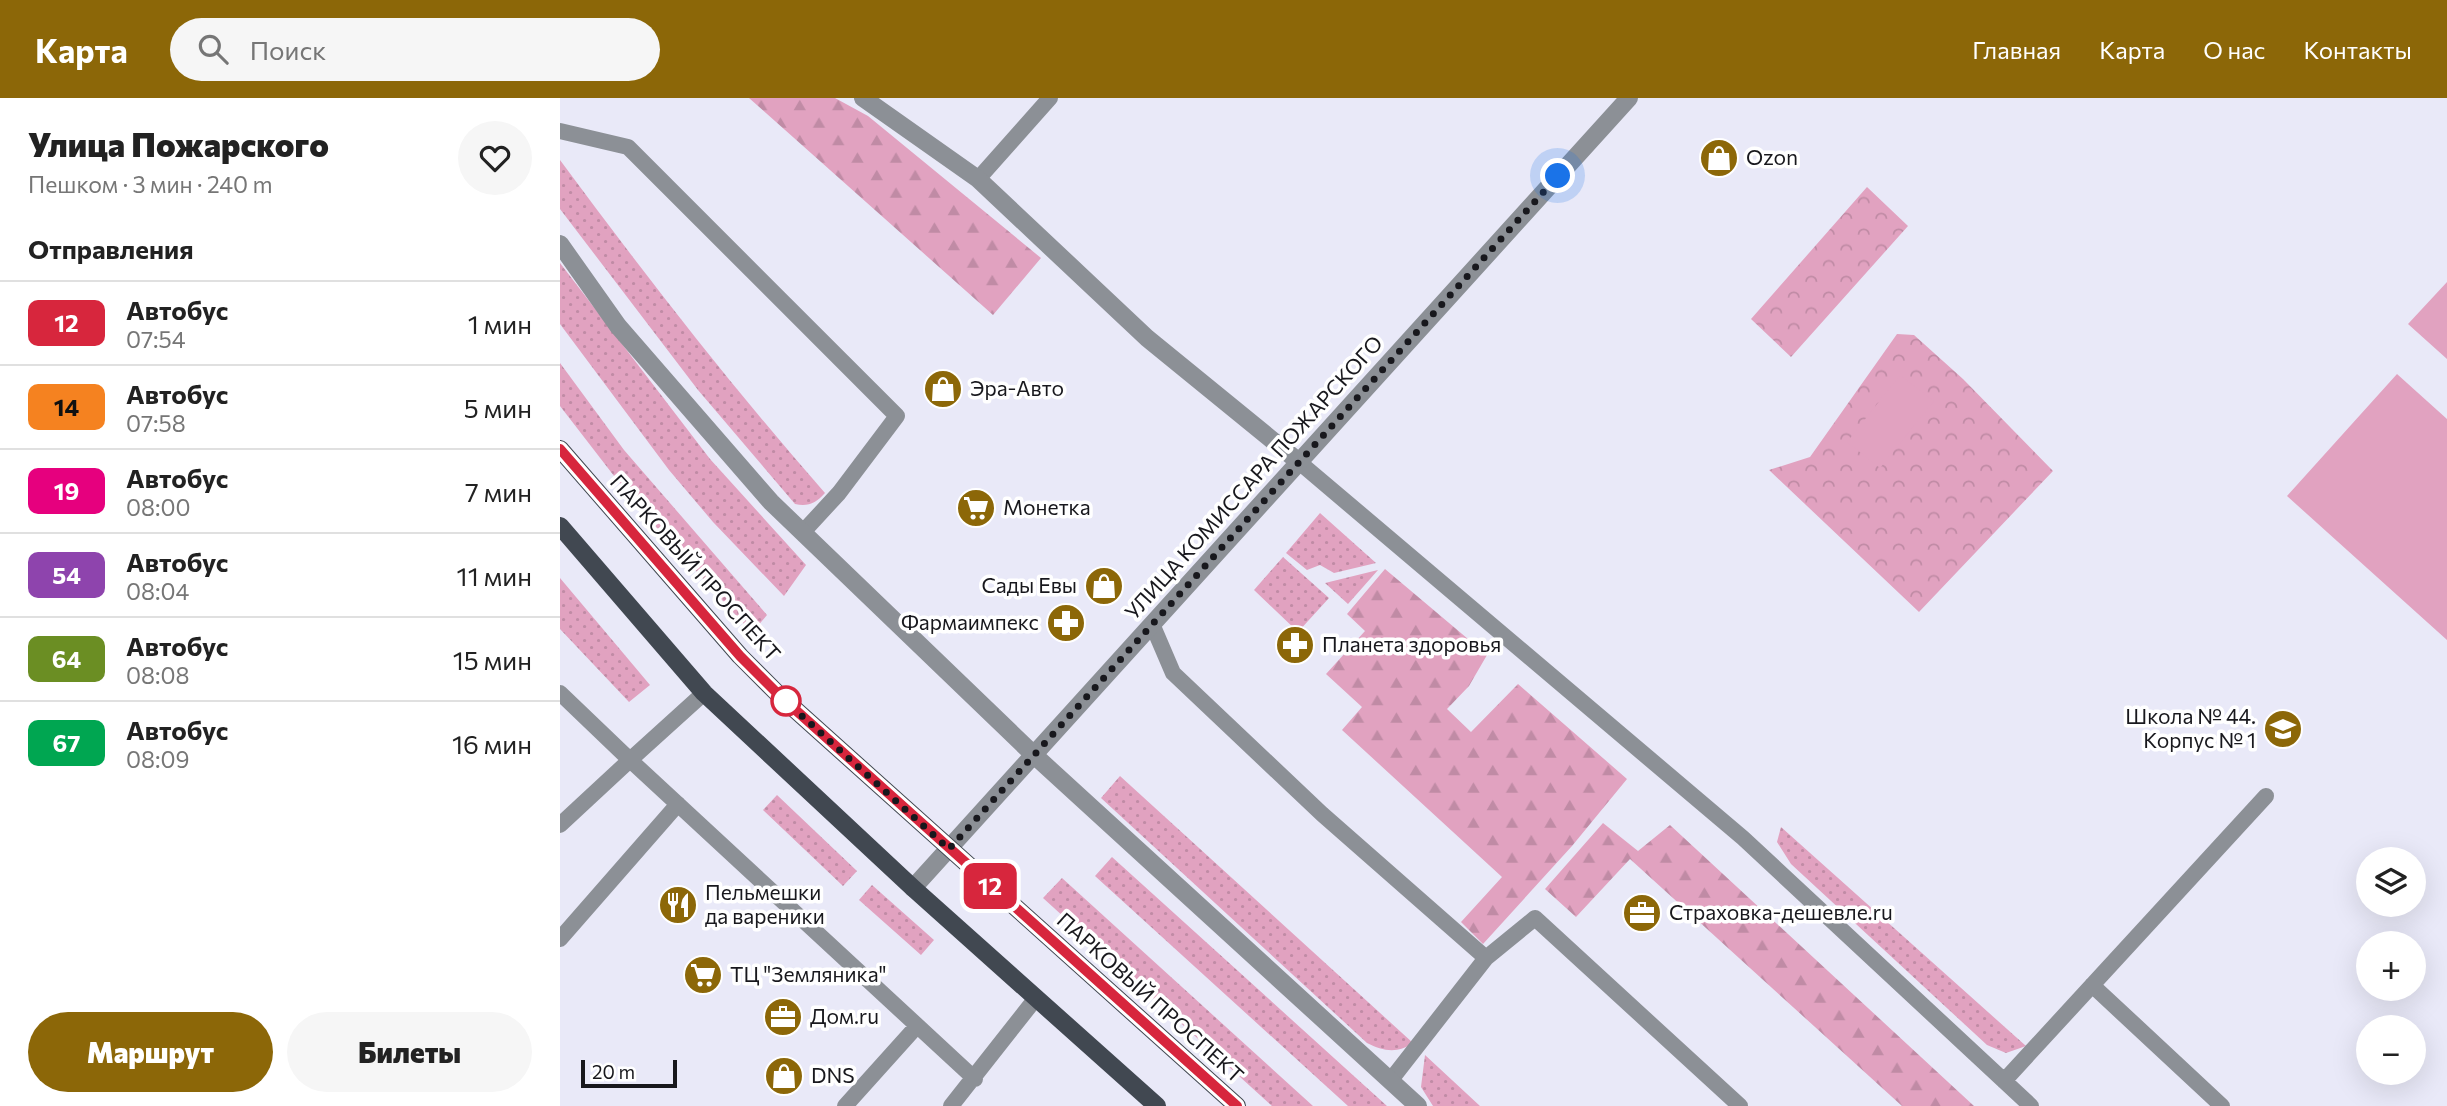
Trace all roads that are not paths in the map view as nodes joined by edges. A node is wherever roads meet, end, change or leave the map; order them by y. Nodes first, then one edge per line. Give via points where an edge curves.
1 (863, 98) edge
2 (1050, 98) edge
3 (1629, 98) edge
4 (560, 131) edge
5 (978, 179) junction
6 (560, 244) edge
7 (560, 450) edge
8 (1299, 462) junction
9 (560, 526) edge
10 (803, 532) junction
11 (1152, 624) junction
12 (704, 693) junction
13 (560, 694) edge
14 (1034, 755) junction
15 (630, 760) junction
16 (2266, 796) dead end
17 (678, 804) junction
18 (560, 825) edge
19 (949, 849) junction
20 (913, 888) junction
21 (560, 939) edge
22 (1486, 958) junction
23 (2092, 985) junction
24 (1036, 998) junction
25 (917, 1026) junction
26 (975, 1079) junction
27 (1390, 1081) junction
28 (2004, 1081) junction
29 (845, 1106) edge
30 (951, 1106) edge
31 (1157, 1106) edge
32 (1237, 1106) edge
33 (1418, 1106) edge
34 (1740, 1106) edge
35 (2031, 1106) edge
36 (2222, 1106) edge

1 - 5 street
2 - 5 lane
3 - 8 street, УЛИЦА КОМИССАРА ПОЖАРСКОГО
4 - 10 lane via 628,147 897,416
5 - 8 street via 1147,338
6 - 10 street via 618,326 771,502
7 - 19 main road, ПАРКОВЫЙ ПРОСПЕКТ via 740,656
8 - 11 street, УЛИЦА КОМИССАРА ПОЖАРСКОГО
8 - 28 lane via 1743,838
9 - 12 main road
10 - 14 street
11 - 14 street, УЛИЦА КОМИССАРА ПОЖАРСКОГО
11 - 22 lane via 1173,673 1322,814
12 - 15 lane
12 - 20 main road
13 - 15 lane
14 - 19 street, УЛИЦА КОМИССАРА ПОЖАРСКОГО
14 - 27 street
15 - 17 lane
15 - 18 lane
16 - 23 lane
17 - 21 lane
17 - 25 lane
19 - 20 street, УЛИЦА КОМИССАРА ПОЖАРСКОГО
19 - 32 main road, ПАРКОВЫЙ ПРОСПЕКТ
20 - 24 main road
22 - 27 lane
22 - 34 lane via 1535,918
23 - 28 lane
23 - 36 lane
24 - 26 lane
24 - 31 main road
25 - 26 lane
25 - 29 lane
26 - 30 lane
27 - 33 street
28 - 35 lane

